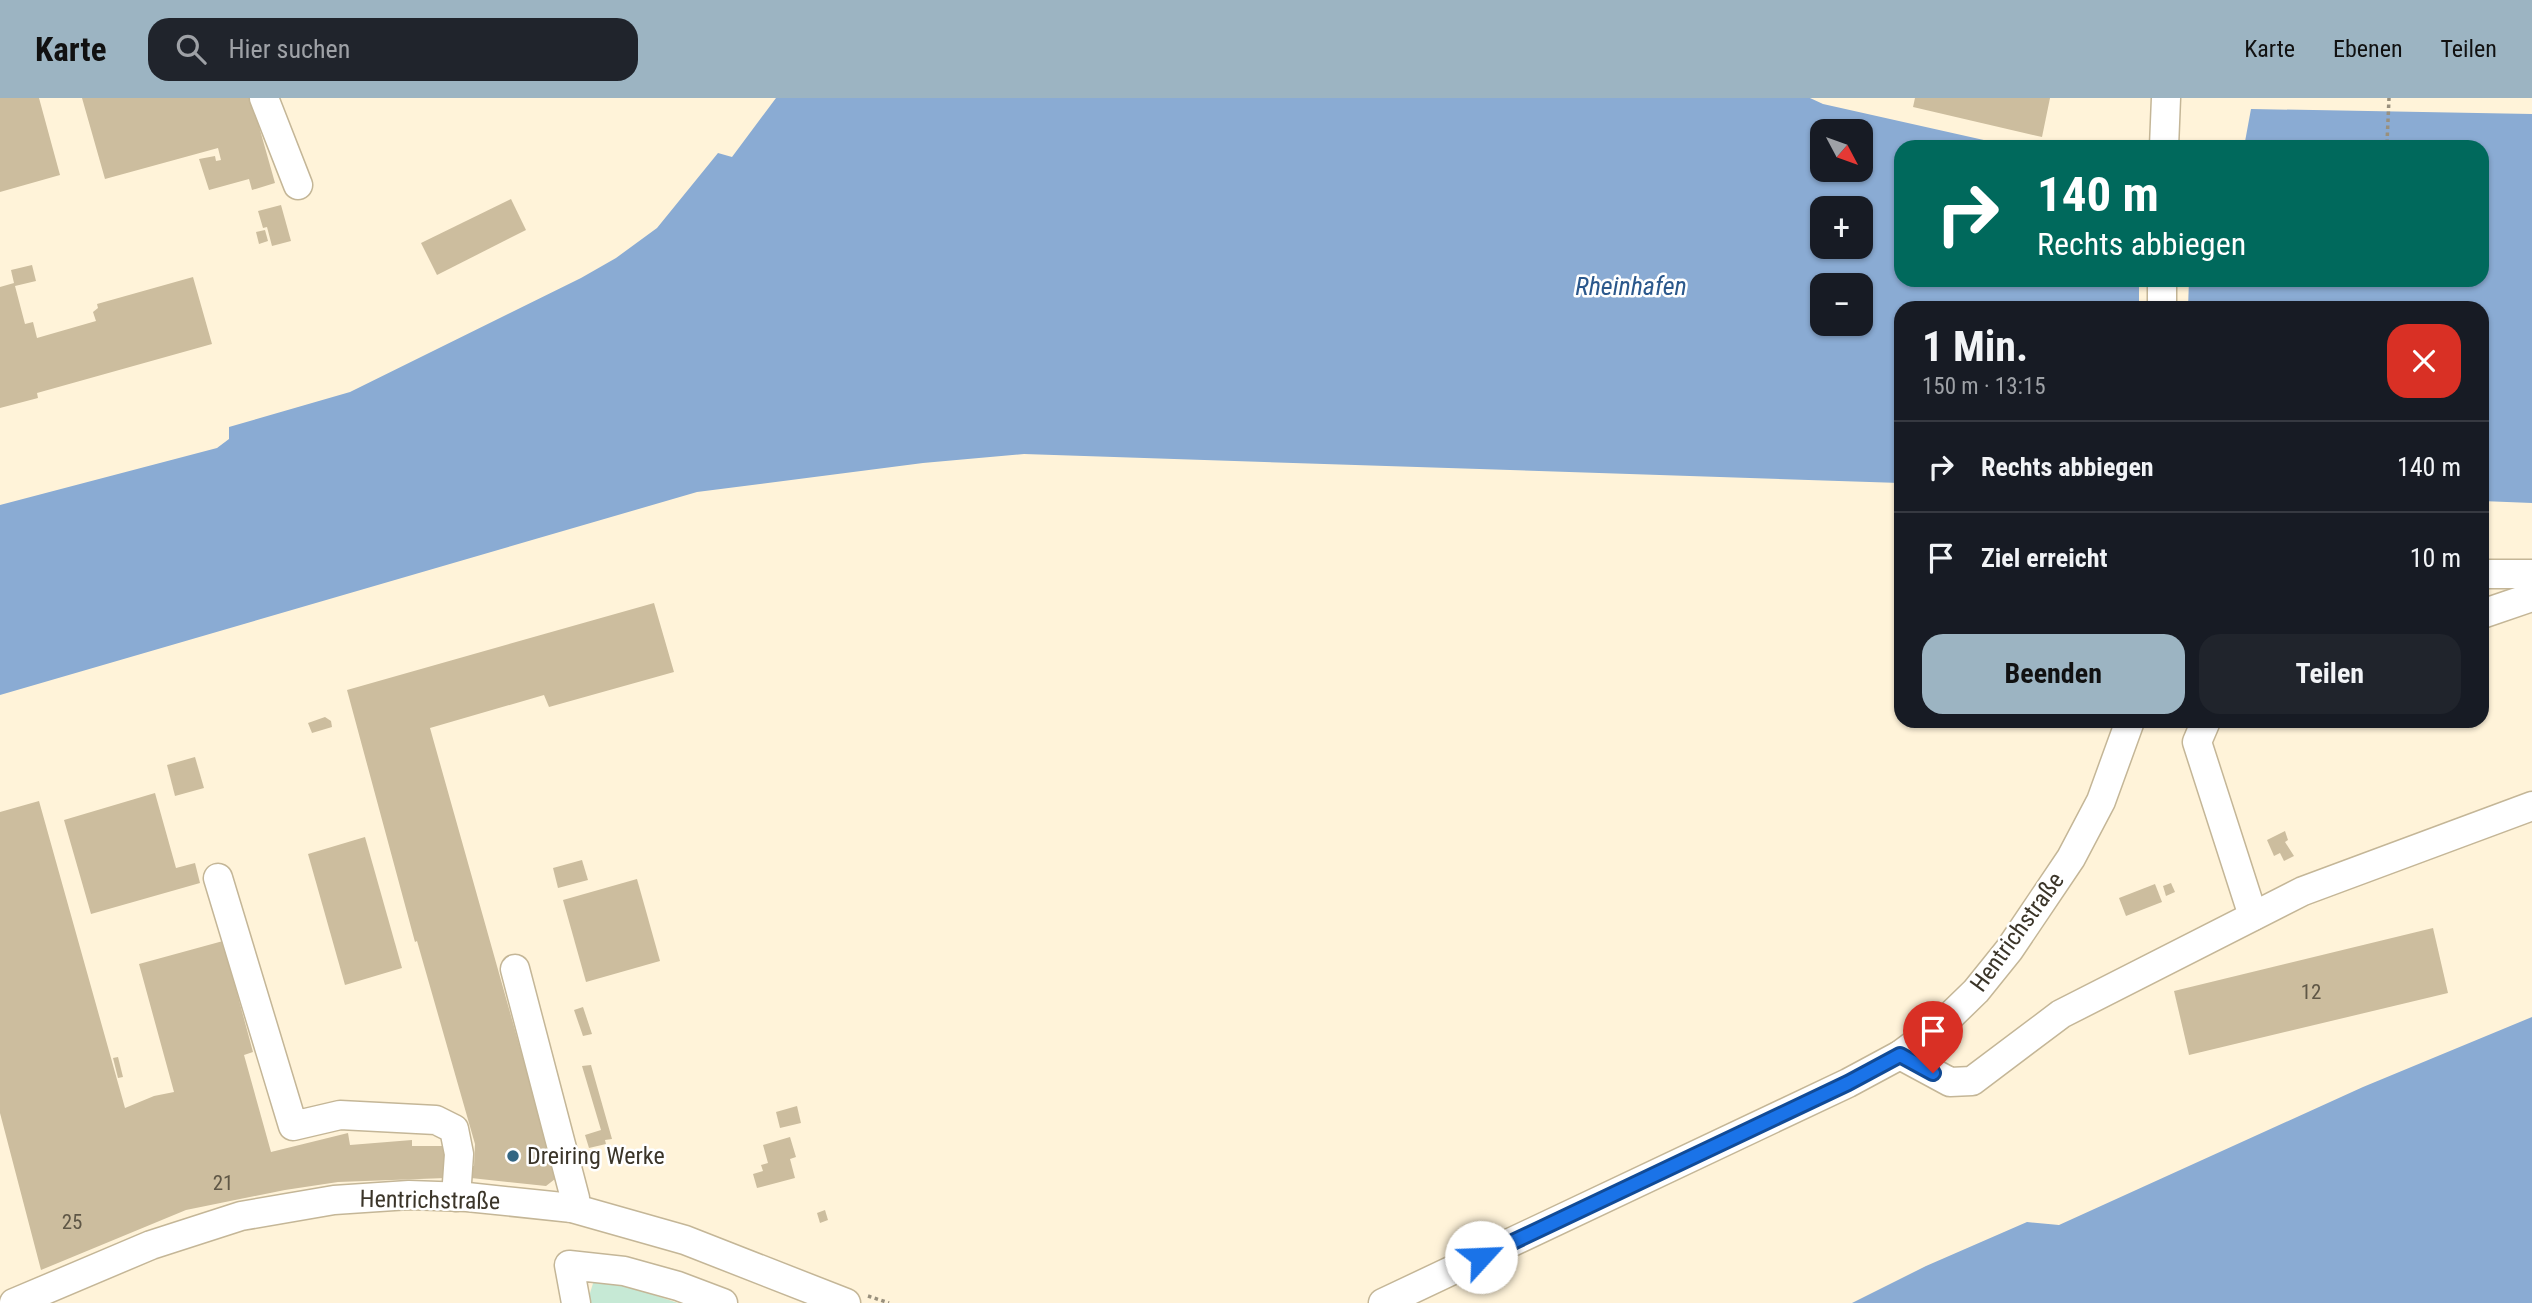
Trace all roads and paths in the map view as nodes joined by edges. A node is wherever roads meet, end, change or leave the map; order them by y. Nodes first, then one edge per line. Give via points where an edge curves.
1 (264, 98) edge
2 (2166, 98) edge
3 (2389, 98) edge
4 (2164, 140) edge
5 (2387, 140) edge
6 (298, 185) dead end
7 (2489, 574) edge
8 (2532, 574) edge
9 (2532, 597) edge
10 (2489, 612) edge
11 (2127, 728) edge
12 (2203, 728) edge
13 (2532, 806) edge
14 (218, 878) dead end
15 (2253, 916) junction
16 (515, 969) dead end
17 (1900, 1055) junction
18 (456, 1197) junction
19 (572, 1208) junction
20 (14, 1303) edge
21 (576, 1303) edge
22 (723, 1303) edge
23 (846, 1303) edge
24 (1383, 1303) edge

1 - 6 street
2 - 4 street
3 - 5 path
7 - 8 street
9 - 10 street
11 - 17 street, Hentrichstraße via 2101,801 2077,847 2009,950 1942,1024
12 - 15 street via 2197,742
13 - 15 street via 2303,891
14 - 18 street via 293,1126 340,1115 436,1120 454,1129 459,1154
15 - 17 street via 2061,1014 1972,1081 1950,1082
16 - 19 street via 575,1198
17 - 24 street, Hentrichstraße
18 - 19 street, Hentrichstraße
18 - 20 street, Hentrichstraße via 334,1200 241,1216 151,1245
19 - 23 street, Hentrichstraße via 685,1240
21 - 22 street via 569,1265 624,1271

